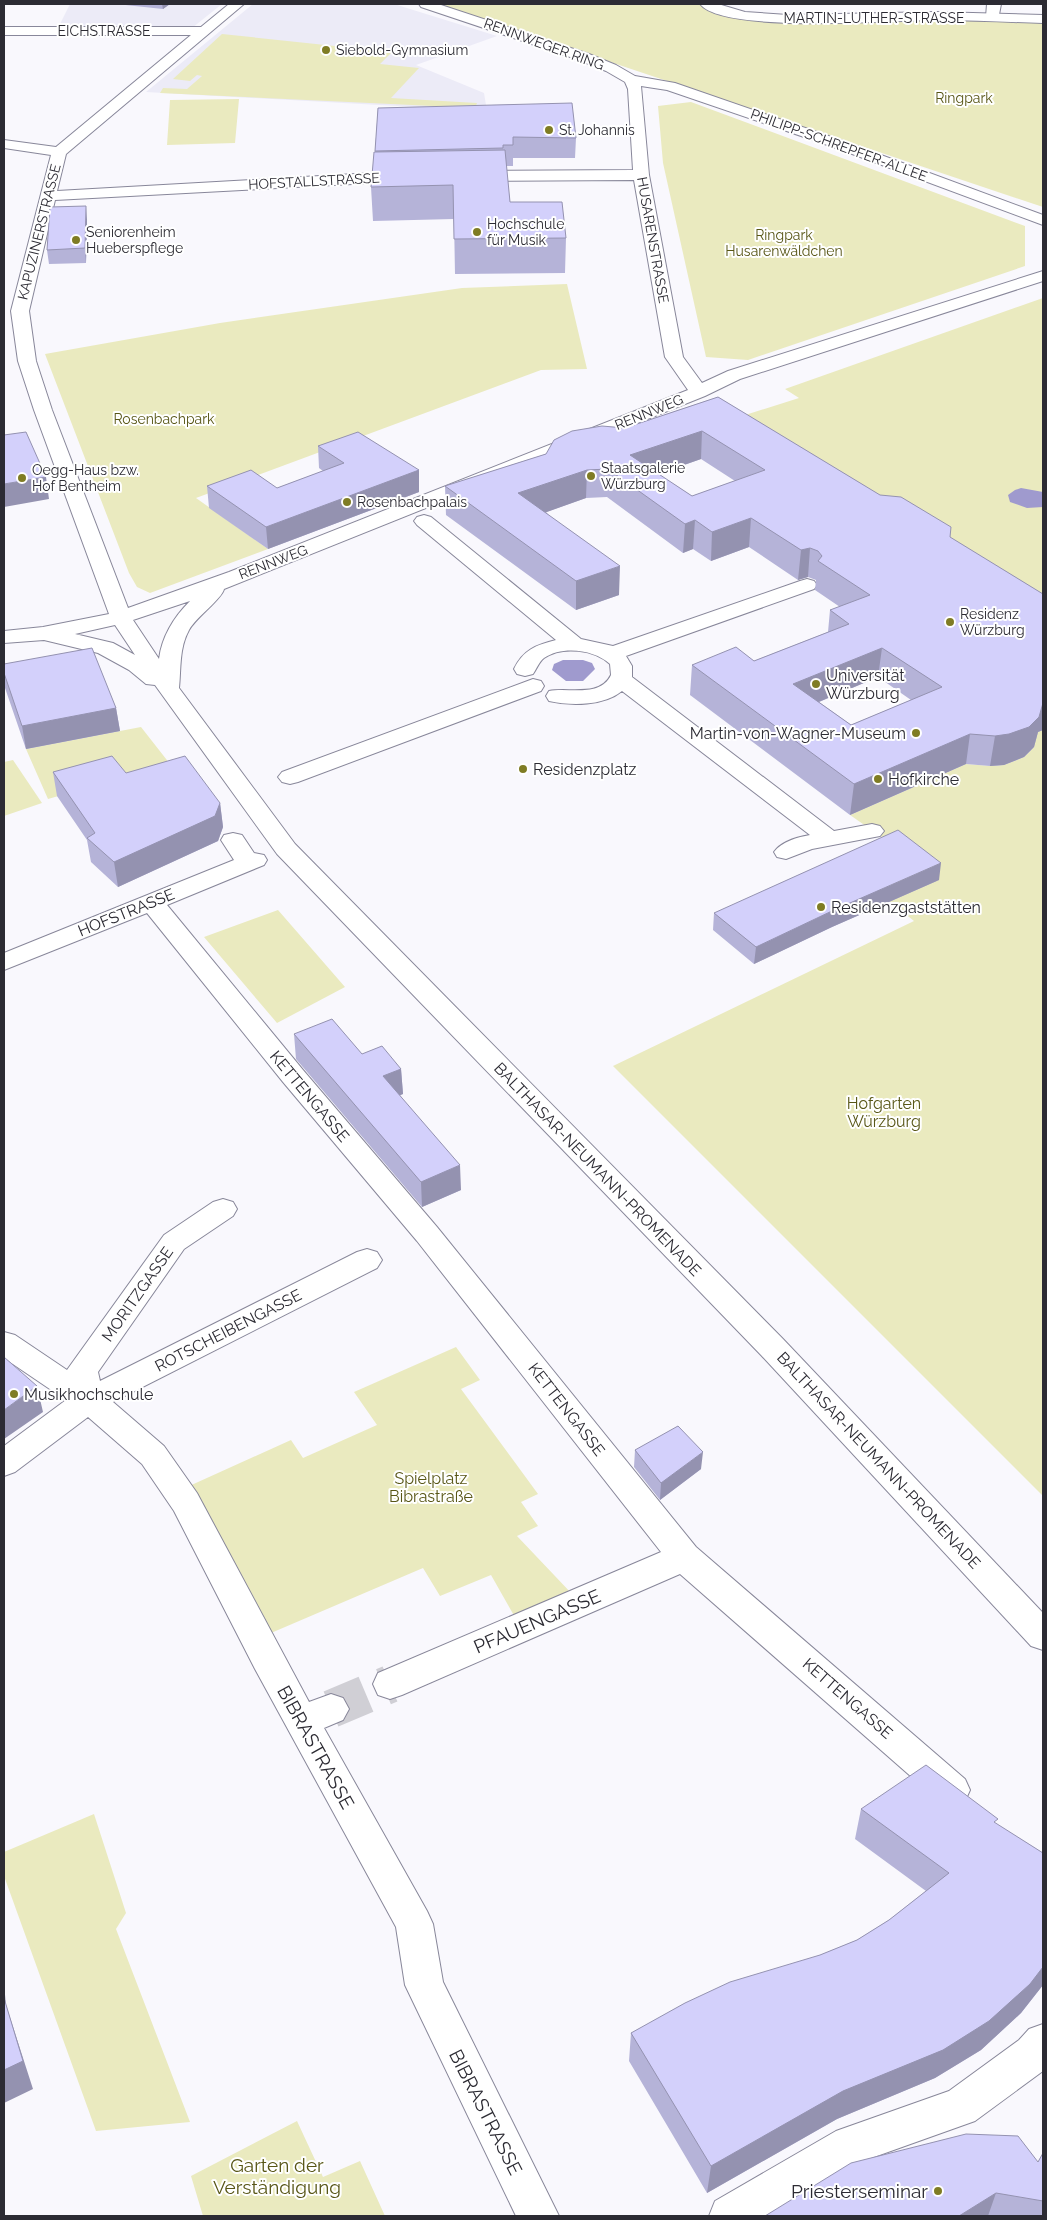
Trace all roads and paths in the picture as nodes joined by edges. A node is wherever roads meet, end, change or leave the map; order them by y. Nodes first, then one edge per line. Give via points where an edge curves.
1 (237, 4) edge
2 (426, 4) edge
3 (707, 4) edge
4 (994, 10) edge
5 (1043, 19) edge
6 (4, 30) edge
7 (204, 31) junction
8 (631, 80) junction
9 (4, 144) edge
10 (59, 152) junction
11 (641, 175) junction
12 (421, 176) edge
13 (458, 176) edge
14 (47, 196) junction
15 (1043, 220) edge
16 (1043, 276) edge
17 (12, 311) edge
18 (699, 392) junction
19 (424, 520) dead end
20 (225, 581) junction
21 (806, 585) dead end
22 (120, 616) junction
23 (47, 634) junction
24 (4, 637) edge
25 (575, 644) junction
26 (611, 654) junction
27 (621, 679) junction
28 (168, 688) junction
29 (557, 696) dead end
30 (290, 777) dead end
31 (872, 831) dead end
32 (830, 839) junction
33 (234, 840) dead end
34 (786, 852) dead end
35 (158, 910) junction
36 (7, 957) edge
37 (224, 1209) dead end
38 (368, 1260) dead end
39 (4, 1344) edge
40 (89, 1400) junction
41 (4, 1464) edge
42 (684, 1557) junction
43 (1043, 1636) edge
44 (390, 1684) tunnel mouth
45 (975, 1810) edge
46 (1043, 2044) edge
47 (538, 2216) edge
48 (730, 2216) edge

1 - 7 street, KAPUZINERSTRASSE
2 - 8 street, RENNWEGER RING via 584,57
3 - 4 street, MARTIN-LUTHER-STRASSE via 739,15 779,18
4 - 5 street, MARTIN-LUTHER-STRASSE
6 - 7 street, EICHSTRASSE
7 - 10 street, KAPUZINERSTRASSE
8 - 11 street, HUSARENSTRASSE via 636,89
8 - 15 street, PHILIPP-SCHREPFER-ALLEE via 670,86
9 - 10 street
10 - 14 street, KAPUZINERSTRASSE
11 - 13 street
11 - 18 street, HUSARENSTRASSE via 674,357
12 - 14 street, HOFSTALLSTRASSE
14 - 17 street, KAPUZINERSTRASSE via 41,227
16 - 18 street, RENNWEG via 734,375
17 - 22 street, KAPUZINERSTRASSE via 43,410
18 - 20 street, RENNWEG
19 - 25 street
20 - 22 street, RENNWEG
20 - 28 street via 192,611 179,629 172,645
21 - 26 street
22 - 23 street, RENNWEG
22 - 28 street, BALTHASAR-NEUMANN-PROMENADE
23 - 24 street
23 - 28 street via 105,648 137,665
25 - 26 street
25 - 30 street via 539,652 529,660 529,677
26 - 27 street via 623,670
27 - 29 street via 610,690 596,695
27 - 32 street via 806,810
28 - 43 street, BALTHASAR-NEUMANN-PROMENADE via 286,849 772,1347
31 - 32 street
32 - 34 street via 806,843
33 - 35 street, HOFSTRASSE via 252,861
35 - 36 street, HOFSTRASSE
35 - 42 street, KETTENGASSE via 427,1234
37 - 40 street, MORITZGASSE via 174,1242 82,1371
38 - 40 street, ROTSCHEIBENGASSE
39 - 40 street, BIBRASTRASSE
40 - 41 street, ROTSCHEIBENGASSE
40 - 47 street, BIBRASTRASSE via 153,1455 186,1502 316,1715 414,1924 424,1985
42 - 44 street, PFAUENGASSE
42 - 45 street, KETTENGASSE
46 - 48 street via 962,2107 850,2145

